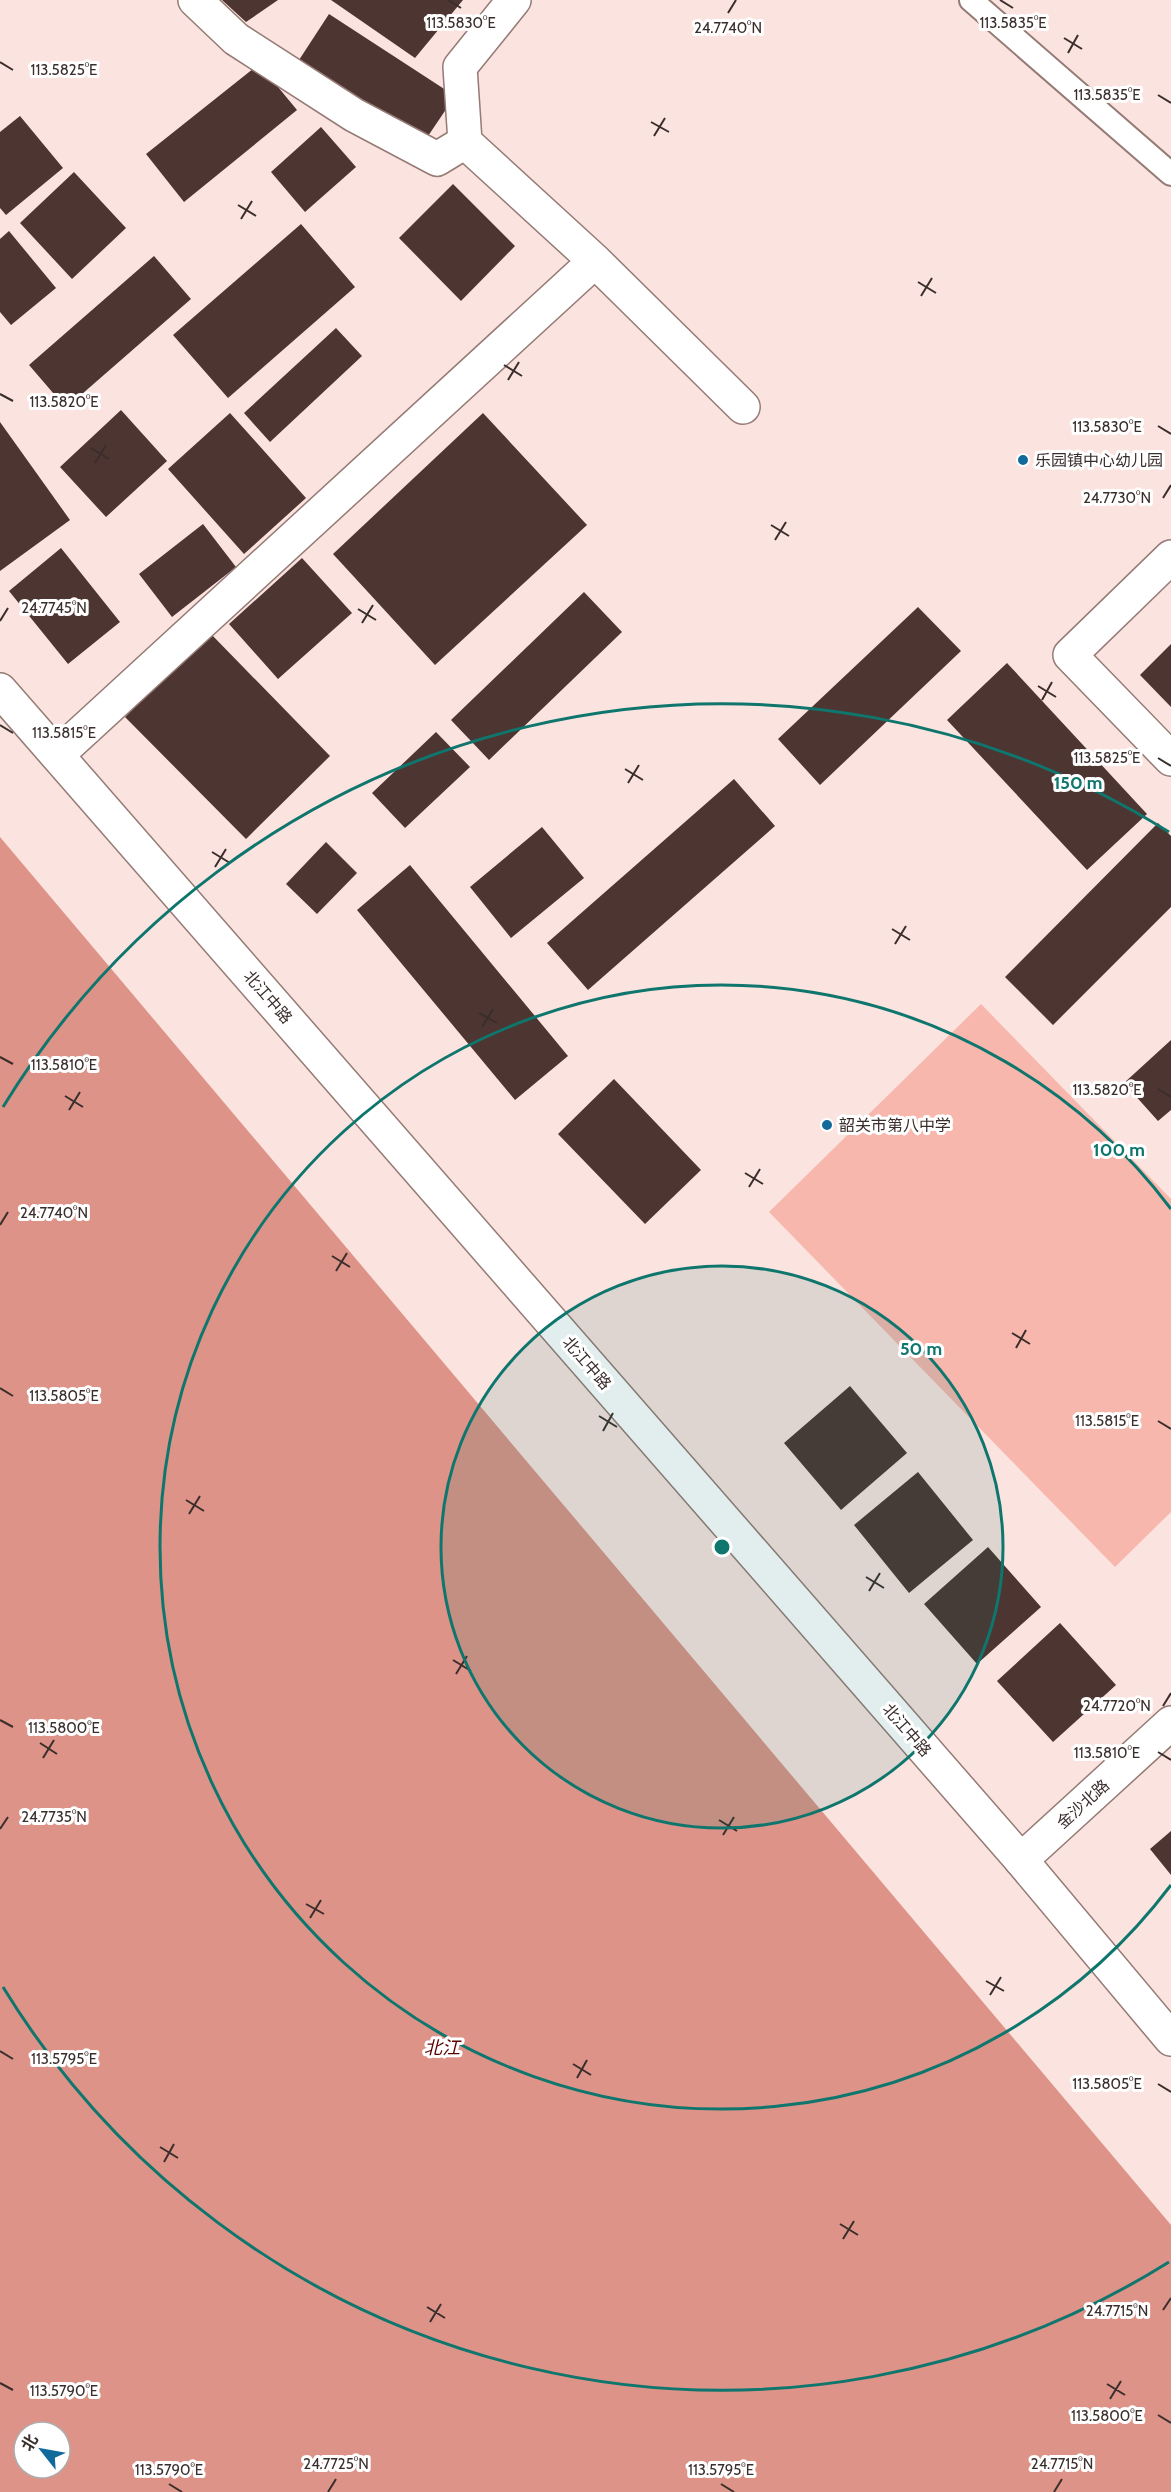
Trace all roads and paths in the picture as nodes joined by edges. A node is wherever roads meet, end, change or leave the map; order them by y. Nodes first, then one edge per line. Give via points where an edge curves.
1 (195, 0) edge
2 (514, 0) edge
3 (971, 0) edge
4 (465, 142) junction
5 (1171, 174) edge
6 (595, 261) junction
7 (742, 407) dead end
8 (1171, 557) edge
9 (0, 690) edge
10 (57, 755) junction
11 (1171, 759) edge
12 (1171, 1723) edge
13 (1021, 1860) junction
14 (1171, 2039) edge

1 - 4 street via 236,39 354,115 437,159
2 - 4 street via 460,67
3 - 5 lane
4 - 6 street
6 - 7 street
6 - 10 street
8 - 11 street via 1070,655
9 - 10 street, 北江中路
10 - 13 street, 北江中路
12 - 13 street, 金沙北路
13 - 14 street, 北江中路

